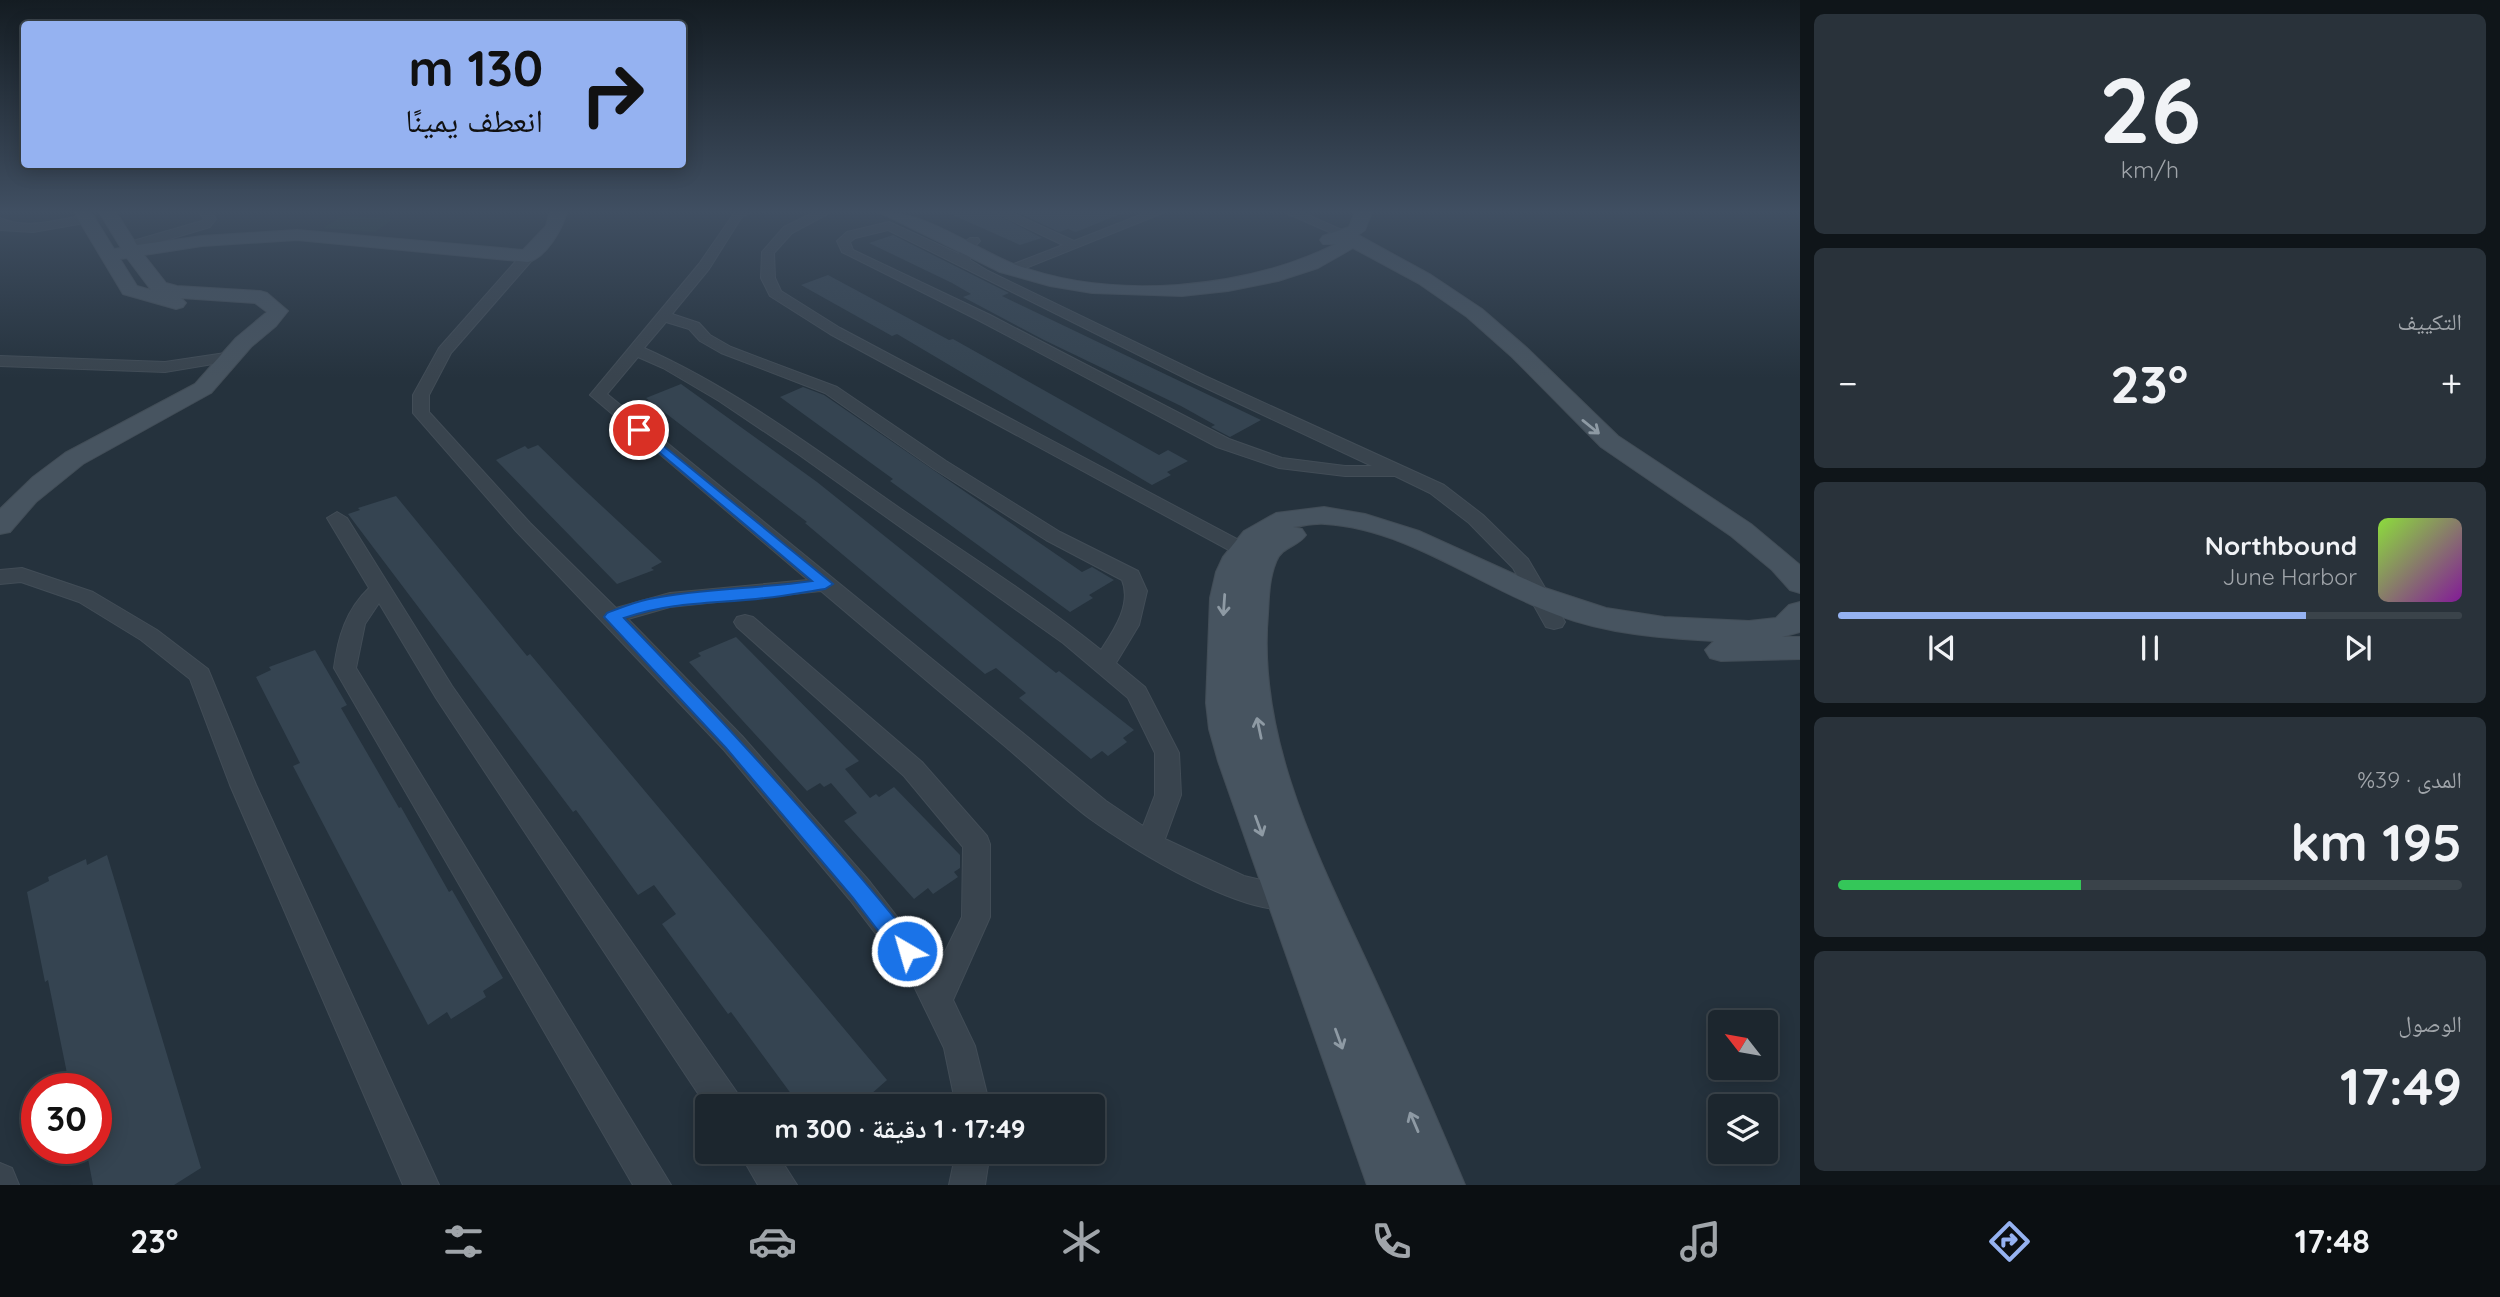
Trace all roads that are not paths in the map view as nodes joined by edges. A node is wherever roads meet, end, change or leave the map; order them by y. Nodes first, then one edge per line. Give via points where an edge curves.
1 (116, 267) edge
2 (142, 267) edge
3 (518, 267) edge
4 (703, 267) edge
5 (768, 267) edge
6 (879, 267) edge
7 (978, 267) edge
8 (1019, 267) edge
9 (1303, 267) edge
10 (1401, 267) edge
11 (1423, 267) edge
12 (663, 316) junction
13 (635, 350) junction
14 (232, 357) junction
15 (0, 361) edge
16 (207, 361) junction
17 (1399, 471) junction
18 (0, 498) edge
19 (337, 518) dead end
20 (0, 526) edge
21 (1800, 553) edge
22 (1251, 554) junction
23 (0, 577) edge
24 (1800, 583) edge
25 (825, 584) junction
26 (381, 589) junction
27 (1548, 610) junction
28 (1800, 612) edge
29 (613, 617) junction
30 (745, 622) dead end
31 (1800, 648) edge
32 (1104, 665) junction
33 (1150, 844) junction
34 (1301, 898) junction
35 (937, 1000) junction
36 (718, 1094) edge
37 (969, 1094) edge
38 (764, 1164) edge
39 (971, 1164) edge
40 (0, 1180) edge
41 (1, 1185) edge
42 (421, 1185) edge
43 (653, 1185) edge
44 (779, 1185) edge
45 (967, 1185) edge
46 (1392, 1185) edge
47 (1440, 1185) edge

1 - 16 street via 130,290 169,303 243,305 256,311 254,320
2 - 14 street via 159,287 260,297 278,311
3 - 29 street via 444,351 421,394 421,414 523,527
4 - 12 street
5 - 22 street via 775,293 835,331
6 - 17 street via 1099,376 1196,430 1279,463 1345,471
7 - 17 street via 982,274
8 - 9 street via 1042,279 1105,288 1170,290 1239,285
10 -> 24 street via 1482,319 1584,421 1630,458 1779,558
11 - 21 street via 1486,308 1576,393 1650,450
12 - 13 street
12 - 32 street via 694,326 726,350 831,390 1053,536 1131,576 1137,591 1128,625
13 - 25 street via 598,395
13 - 32 street via 725,397 804,450
14 - 16 street
14 - 20 street via 193,394 57,470 19,500
15 - 16 street via 133,368
16 - 18 street via 186,383 37,465
17 - 27 street via 1437,489 1476,519 1521,564
19 - 26 street
22 - 27 street via 1287,536 1334,531
22 - 34 street via 1256,716
23 - 42 street via 22,576 86,597 149,635 200,675 243,785
25 - 29 street via 648,604
25 - 33 street via 1097,809
26 - 36 street via 444,692
26 - 43 street via 367,601 349,633 345,668
27 - 28 street via 1667,628 1731,631 1771,629 1792,623
27 - 31 street via 1602,638 1657,646
29 - 35 street via 733,743 860,891 922,970
30 - 35 street via 913,769 976,844 976,917
32 - 33 street via 1137,693 1167,753 1168,795
33 - 34 street via 1212,876
34 -> 46 street
47 -> 34 street
35 - 37 street via 959,1046
38 - 44 street
39 - 45 street
40 - 41 street

